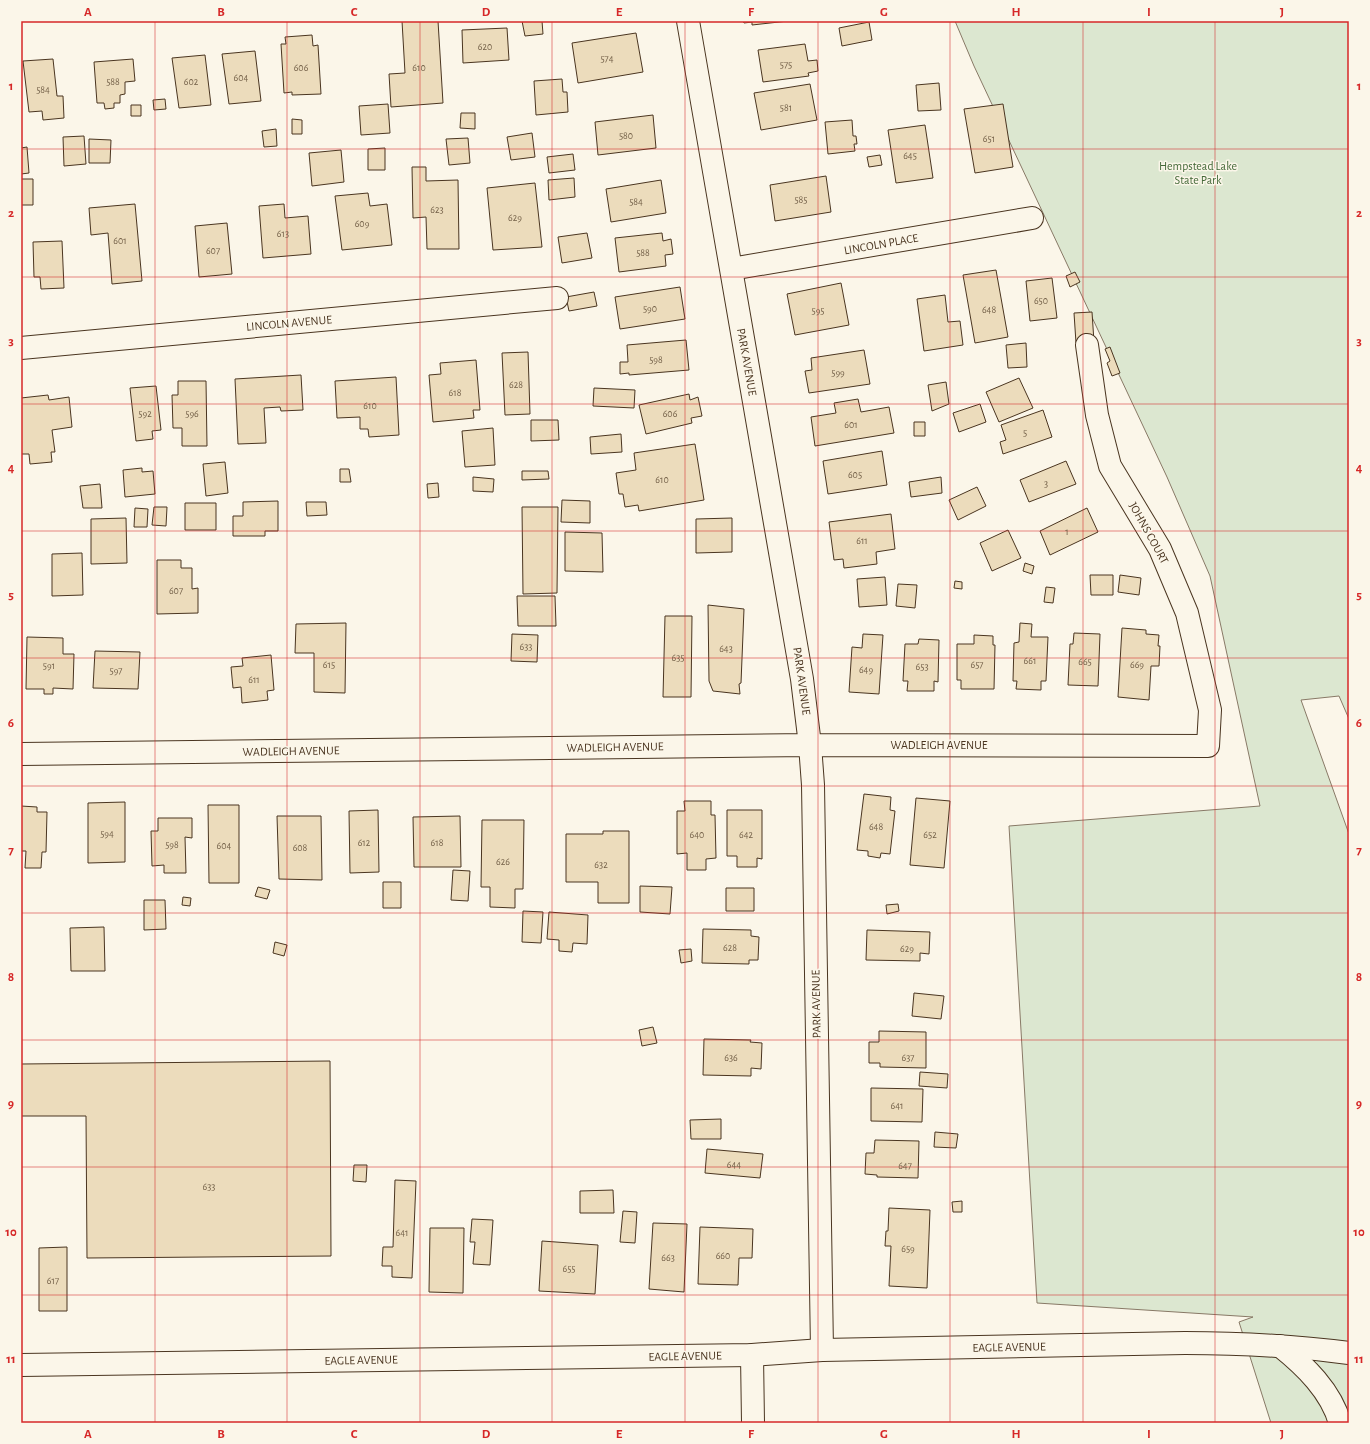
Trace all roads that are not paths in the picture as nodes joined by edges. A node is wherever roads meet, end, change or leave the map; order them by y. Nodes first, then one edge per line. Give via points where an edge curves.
1 (688, 21) edge
2 (1032, 218) dead end
3 (731, 269) junction
4 (557, 298) dead end
5 (1087, 345) dead end
6 (21, 348) edge
7 (810, 745) junction
8 (1208, 746) joint
9 (21, 754) edge
10 (1280, 1346) junction
11 (822, 1350) junction
12 (1349, 1353) edge
13 (752, 1355) junction
14 (21, 1365) edge
15 (753, 1423) edge
16 (1340, 1423) edge

1 - 3 main road, PARK AVENUE
2 - 3 main road, LINCOLN PLACE
3 - 7 main road, PARK AVENUE via 801,671
4 - 6 main road, LINCOLN AVENUE
5 - 8 main road, JOHNS COURT via 1097,415 1110,466 1160,549 1187,613 1210,710
7 - 8 main road, WADLEIGH AVENUE
7 - 9 main road, WADLEIGH AVENUE
7 - 11 main road, PARK AVENUE via 813,785
10 - 11 main road, EAGLE AVENUE via 1185,1343
10 - 12 main road, EAGLE AVENUE
10 - 16 main road via 1302,1364 1325,1392
11 - 13 main road, EAGLE AVENUE
13 - 14 main road, EAGLE AVENUE
13 - 15 main road

